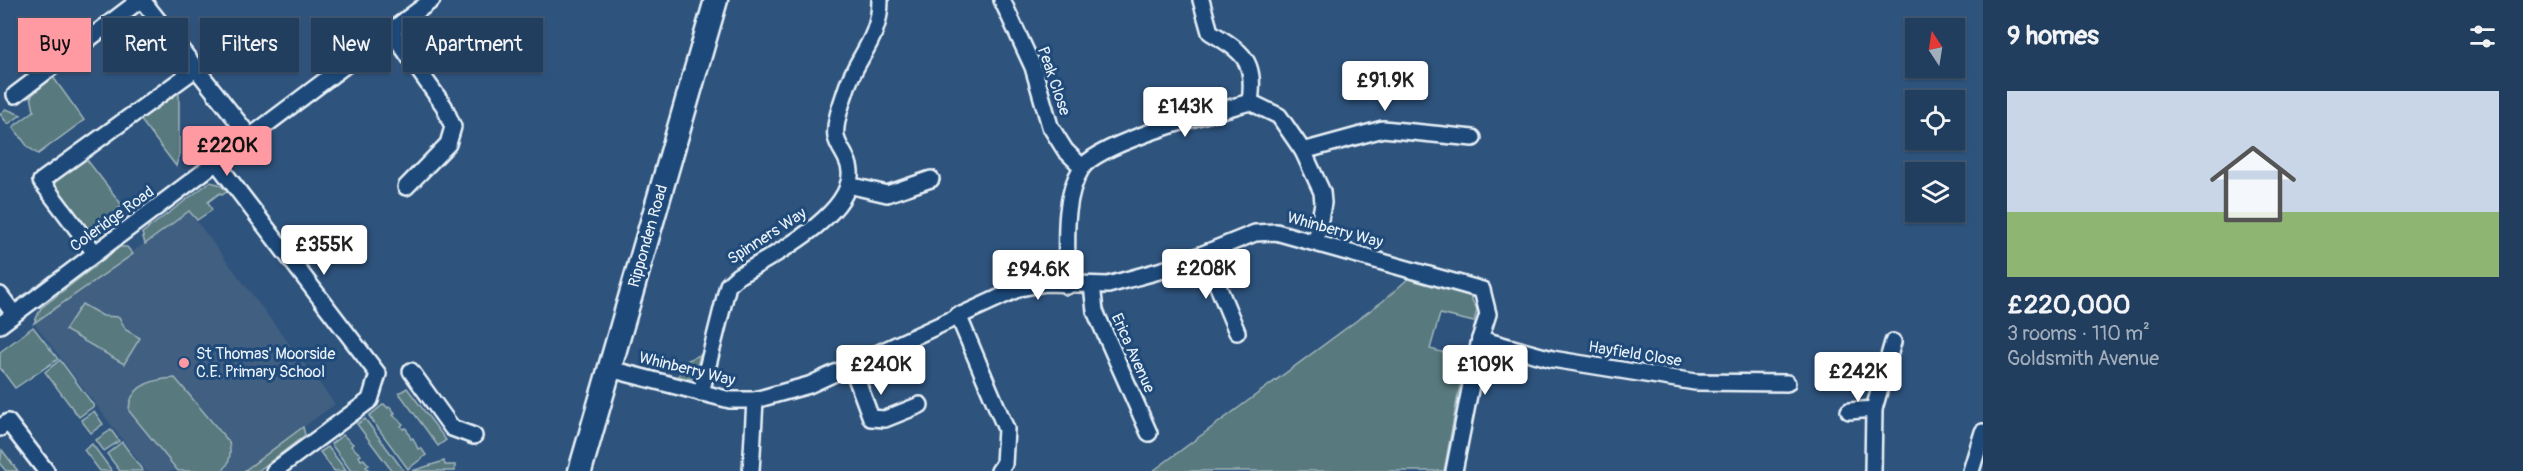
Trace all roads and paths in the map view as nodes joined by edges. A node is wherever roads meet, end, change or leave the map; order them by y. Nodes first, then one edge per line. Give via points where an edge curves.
1 (141, 0) edge
2 (716, 0) edge
3 (880, 0) edge
4 (1002, 0) edge
5 (1201, 0) edge
6 (428, 1) edge
7 (392, 30) junction
8 (197, 68) junction
9 (15, 95) dead end
10 (1250, 102) junction
11 (250, 137) junction
12 (1473, 138) dead end
13 (1303, 151) junction
14 (217, 163) junction
15 (1082, 167) junction
16 (931, 179) dead end
17 (848, 185) junction
18 (406, 187) dead end
19 (1316, 243) junction
20 (95, 254) junction
21 (1205, 255) junction
22 (1092, 285) junction
23 (1067, 286) junction
24 (0, 295) edge
25 (14, 314) junction
26 (958, 315) junction
27 (0, 325) edge
28 (1237, 332) dead end
29 (1480, 339) junction
30 (1893, 342) dead end
31 (851, 364) junction
32 (610, 369) junction
33 (411, 371) dead end
34 (1787, 383) dead end
35 (701, 393) junction
36 (755, 400) junction
37 (920, 405) dead end
38 (1874, 409) junction
39 (1849, 411) dead end
40 (0, 428) edge
41 (1983, 432) edge
42 (1149, 433) dead end
43 (474, 436) dead end
44 (46, 471) edge
45 (274, 471) edge
46 (580, 471) edge
47 (751, 471) edge
48 (999, 471) edge
49 (1454, 471) edge
50 (1873, 471) edge
51 (1971, 471) edge

1 - 8 street
1 - 9 street
2 - 32 main road, Ripponden Road
3 - 17 street via 873,39 852,72 838,115 836,138 849,159
4 - 15 street, Peak Close via 1033,67 1050,126
5 - 10 street via 1210,32 1236,47 1244,57 1252,87
6 - 7 street, Coleridge Road
7 - 11 street, Coleridge Road
7 - 18 street via 444,106 453,127 448,144
8 - 11 street
8 - 20 street via 40,181
10 - 13 street via 1279,116
10 - 15 street via 1120,145 1095,156
11 - 14 street, Coleridge Road
12 - 13 street via 1383,129
13 - 19 street via 1322,192
14 - 20 street, Coleridge Road
14 - 45 street via 378,374 370,400
15 - 23 street via 1070,203
16 - 17 street via 887,194
17 - 35 street, Spinners Way via 832,211 810,233 728,285
19 - 21 street, Whinberry Way via 1265,232
19 - 29 street, Whinberry Way via 1482,290 1488,314
20 - 25 street, Coleridge Road
21 - 22 street, Whinberry Way via 1123,281
21 - 28 street
22 - 23 street, Whinberry Way
22 - 42 street, Erica Avenue via 1095,311
23 - 26 street, Whinberry Way via 1046,283 1020,288
24 - 25 street
25 - 27 street, Coleridge Road
26 - 31 street, Whinberry Way
26 - 48 street via 1006,429 1004,464
29 - 34 street, Hayfield Close via 1552,359 1695,382
29 - 49 street
30 - 38 street
31 - 36 street, Whinberry Way via 809,385
31 - 37 street via 872,418 885,419
32 - 35 street, Whinberry Way
32 - 46 main road, Ripponden Road
33 - 43 street via 452,428
35 - 36 street, Whinberry Way via 730,400
36 - 47 street
38 - 39 street
38 - 50 street
40 - 44 street via 8,422
41 - 51 street

